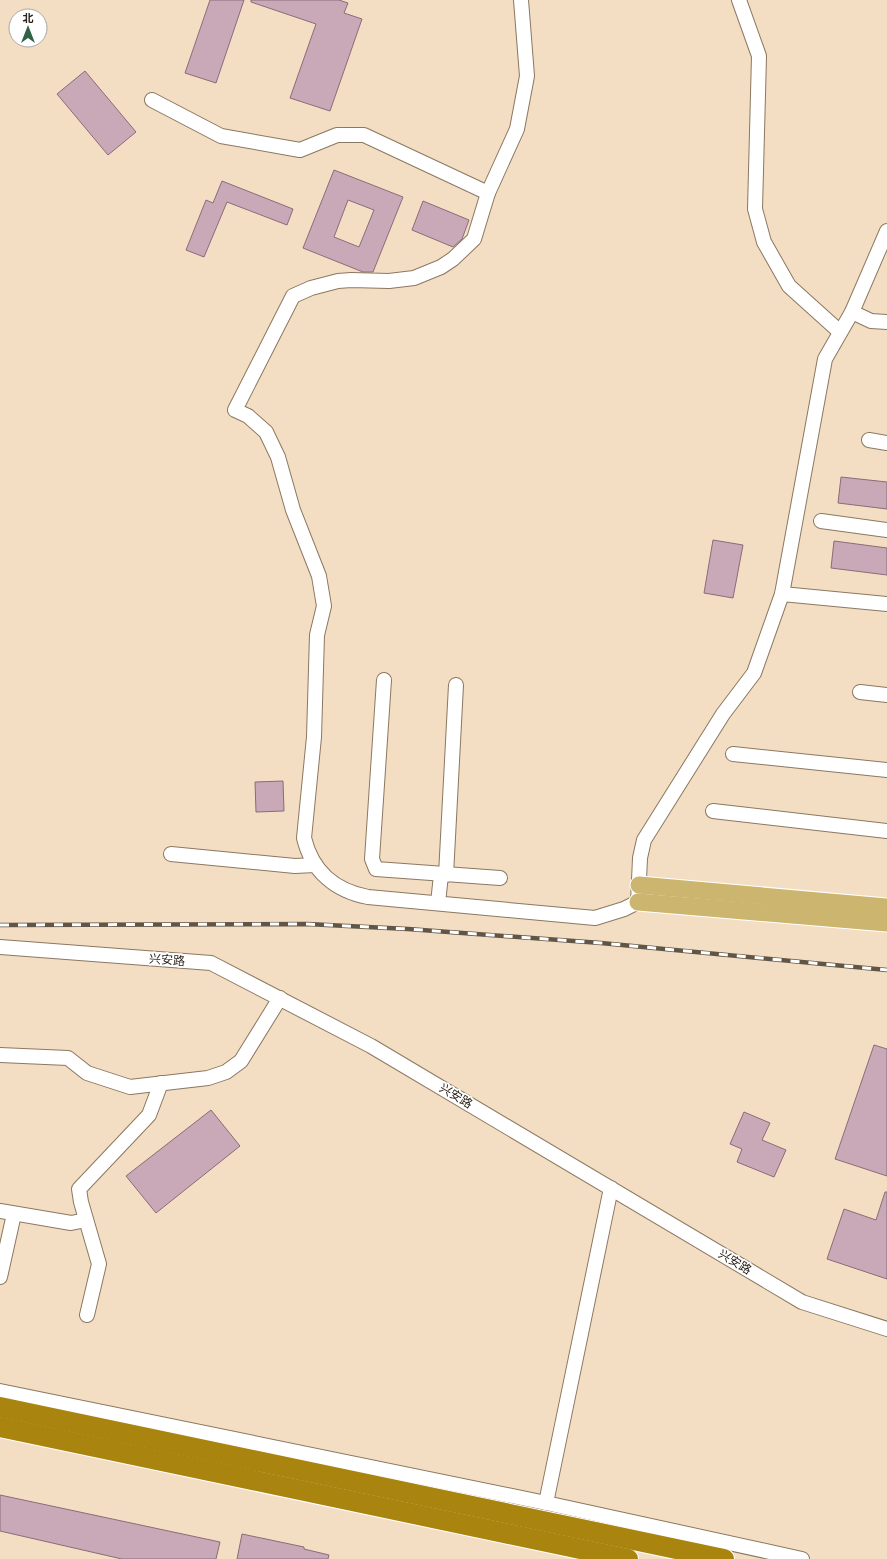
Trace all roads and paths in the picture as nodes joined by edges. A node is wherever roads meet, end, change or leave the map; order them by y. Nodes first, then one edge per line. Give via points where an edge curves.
1 (521, 0) edge
2 (739, 0) edge
3 (152, 100) dead end
4 (488, 193) junction
5 (887, 231) edge
6 (852, 312) junction
7 (887, 322) edge
8 (840, 332) junction
9 (869, 440) dead end
10 (887, 443) edge
11 (821, 521) dead end
12 (887, 530) edge
13 (782, 594) junction
14 (887, 604) edge
15 (384, 680) dead end
16 (456, 685) dead end
17 (860, 692) dead end
18 (887, 695) edge
19 (733, 754) dead end
20 (887, 770) edge
21 (713, 811) dead end
22 (887, 831) edge
23 (171, 854) dead end
24 (315, 865) junction
25 (443, 875) junction
26 (500, 878) dead end
27 (638, 894) junction
28 (438, 903) junction
29 (887, 907) edge
30 (887, 923) edge
31 (0, 947) edge
32 (280, 998) junction
33 (0, 1055) edge
34 (161, 1083) junction
35 (611, 1188) junction
36 (7, 1212) edge
37 (86, 1220) junction
38 (0, 1277) edge
39 (87, 1315) dead end
40 (887, 1329) edge
41 (0, 1391) edge
42 (0, 1407) edge
43 (0, 1427) edge
44 (546, 1503) junction
45 (628, 1559) edge
46 (724, 1559) edge
47 (802, 1559) edge

1 - 4 street via 527,76 517,129
2 - 8 street via 759,56 755,209 764,242 788,286
3 - 4 street via 221,136 293,149 300,150 337,135 364,135
4 - 24 street via 474,239 441,267 414,278 352,280 324,284 293,296 235,410 248,416 266,432 278,457 293,510 319,576 324,606 317,635 314,737 304,838
5 - 6 street
6 - 7 street via 872,321
6 - 8 street
8 - 13 street via 825,359
9 - 10 street
11 - 12 street
13 - 14 street
13 - 27 street via 754,673 723,714 644,840
15 - 25 street via 372,859 376,869
16 - 25 street
17 - 18 street
19 - 20 street
21 - 22 street
23 - 24 street via 295,866
24 - 28 street via 329,881 357,895
25 - 26 street
25 - 28 street
27 - 28 street via 624,909 595,918
27 - 29 main road
27 - 30 main road
31 - 32 street, 兴安路 via 211,963
32 - 34 street via 247,1054 234,1067 208,1078
32 - 35 street, 兴安路 via 371,1046
33 - 34 street via 68,1058 87,1073 130,1087
34 - 37 street via 149,1115 79,1189
35 - 40 street, 兴安路 via 802,1302
35 - 44 street
36 - 37 street via 71,1223
36 - 38 street
37 - 39 street via 99,1264
41 - 44 street
42 - 46 highway
43 - 45 highway
44 - 47 street

